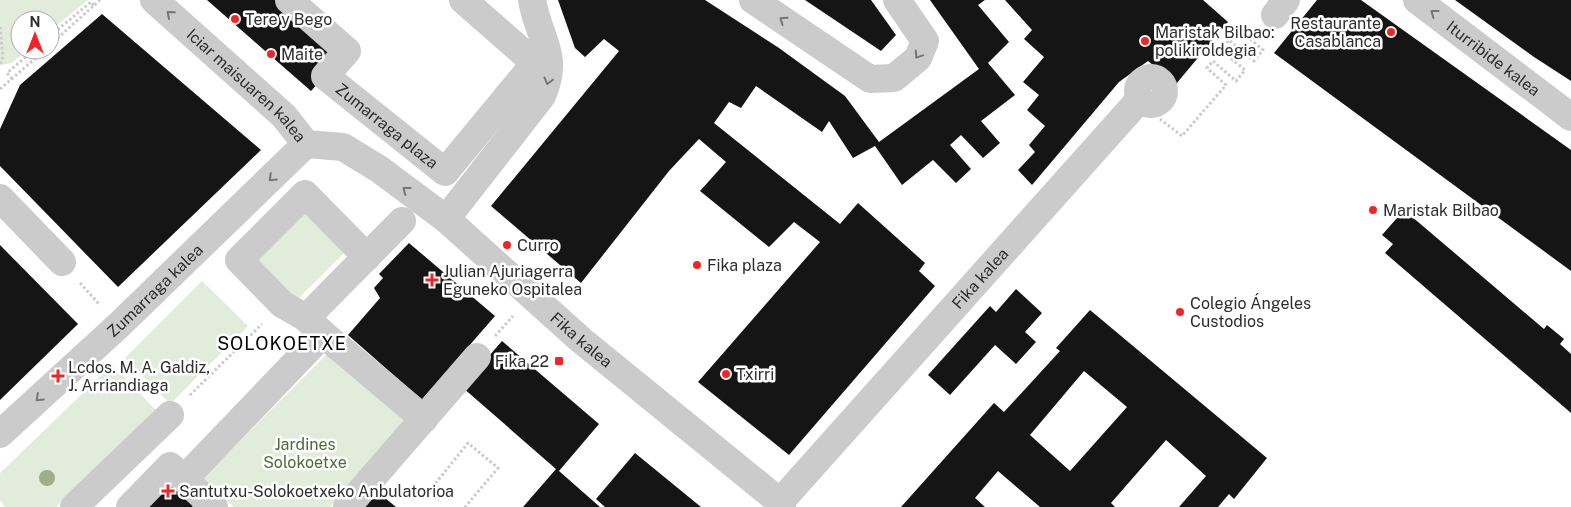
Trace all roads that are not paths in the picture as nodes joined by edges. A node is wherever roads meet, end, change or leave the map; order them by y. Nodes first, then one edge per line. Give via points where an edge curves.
1 (154, 0) edge
2 (289, 0) edge
3 (463, 0) edge
4 (532, 0) edge
5 (753, 0) edge
6 (897, 0) edge
7 (1417, 0) edge
8 (1140, 99) dead end
9 (1571, 117) edge
10 (299, 151) junction
11 (305, 194) junction
12 (0, 198) edge
13 (446, 219) junction
14 (402, 221) dead end
15 (367, 257) junction
16 (62, 262) dead end
17 (315, 326) junction
18 (485, 348) road end
19 (170, 415) road end
20 (424, 419) junction
21 (0, 434) edge
22 (184, 479) junction
23 (152, 483) junction
24 (781, 505) edge
25 (74, 507) edge
26 (100, 507) edge
27 (130, 507) edge
28 (214, 507) edge
29 (347, 507) edge

10 -> 1 street, Iciar maisuaren kalea via 284,116
2 - 3 street, Zumarraga plaza via 347,51 325,76 445,172 535,63
4 -> 13 street via 550,58 550,79 542,96
6 -> 5 street via 925,41 918,58 894,78 870,79
9 -> 7 street, Iturribide kalea
8 - 24 street, Fika kalea
10 - 11 street
13 -> 10 street, Iciar maisuaren kalea via 379,169 343,147
10 -> 21 street, Zumarraga kalea via 119,325
11 - 15 street
11 - 17 street via 239,260 282,304
12 - 16 street
13 - 24 street, Fika kalea via 581,340
14 - 15 street
15 - 17 street
17 - 20 street
17 - 22 street
18 - 20 street
19 - 25 street
20 - 29 street
22 - 23 street via 170,466
22 - 28 street
23 - 26 street via 139,467
23 - 27 street

